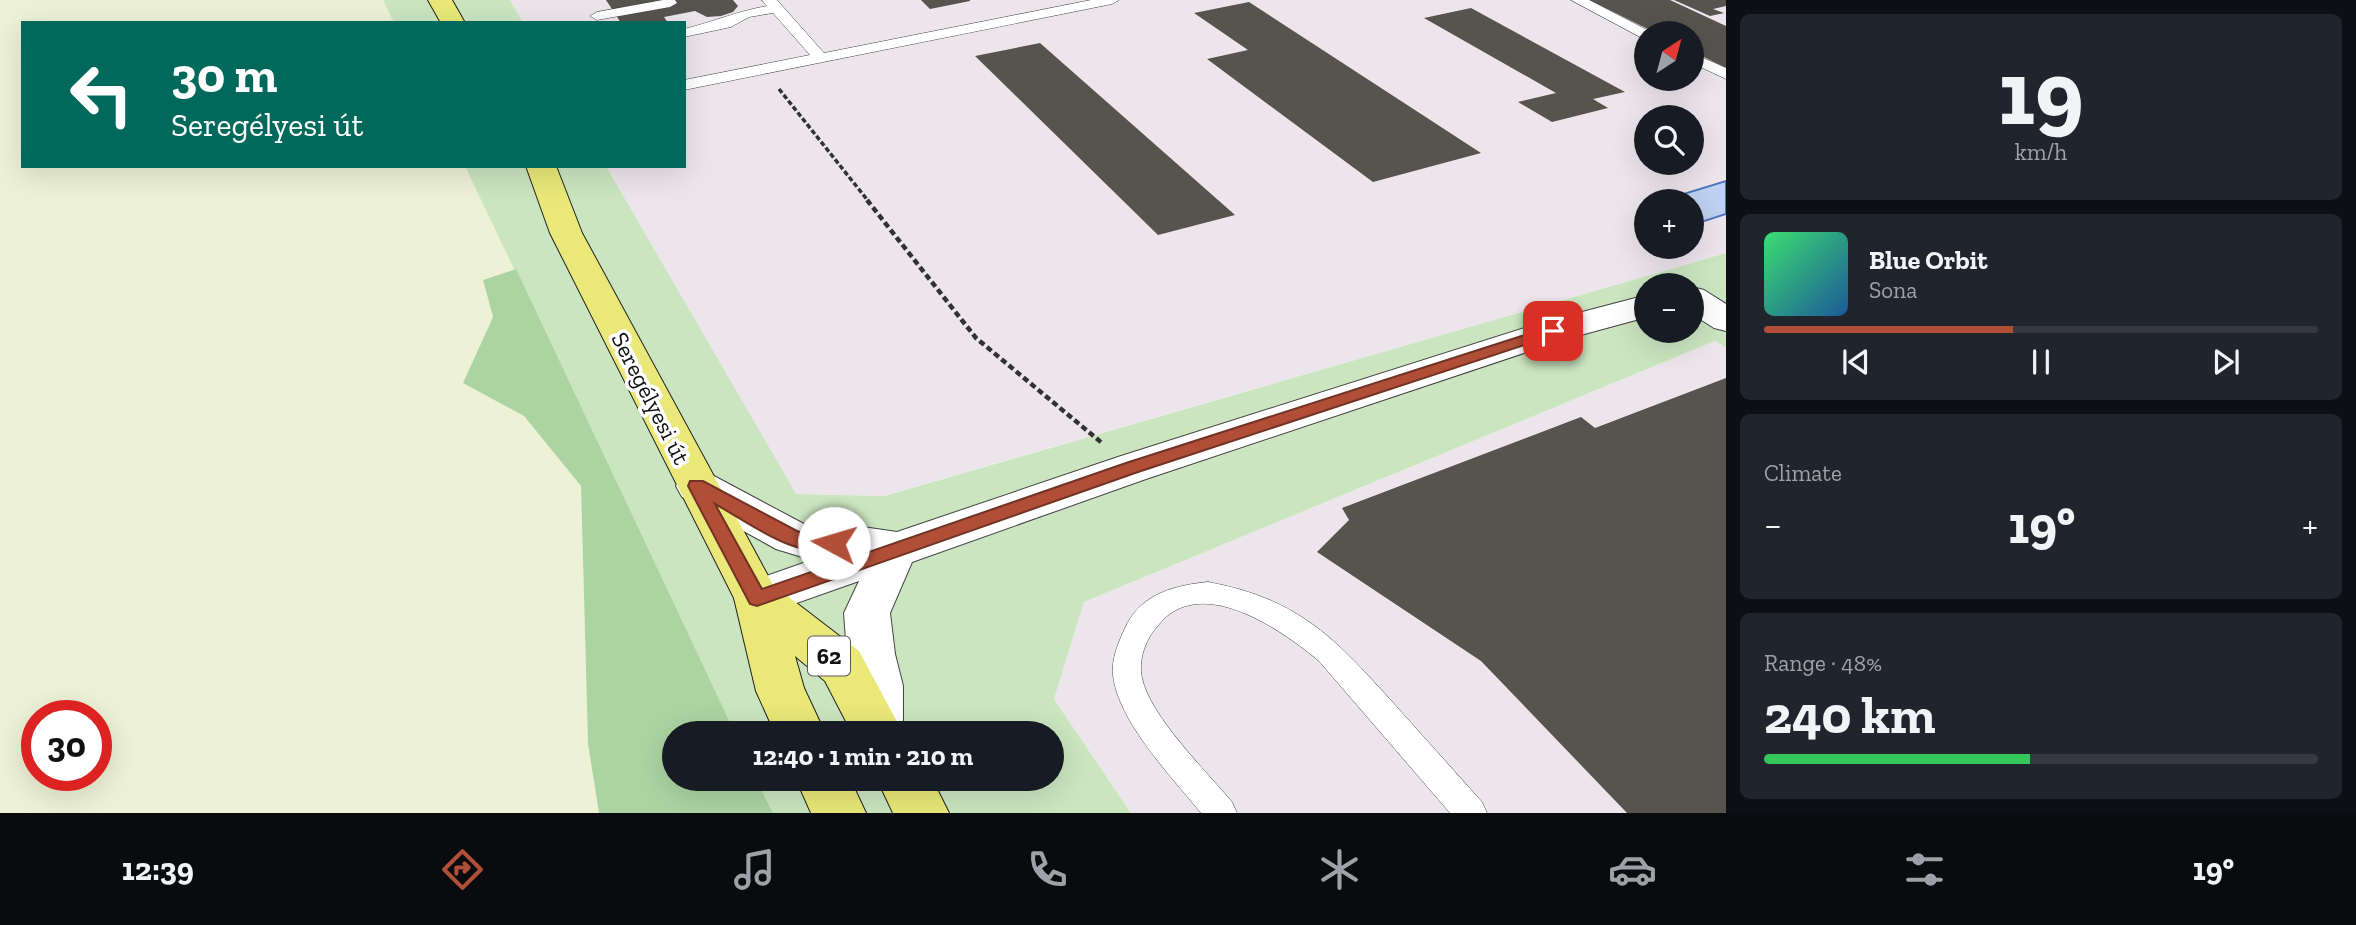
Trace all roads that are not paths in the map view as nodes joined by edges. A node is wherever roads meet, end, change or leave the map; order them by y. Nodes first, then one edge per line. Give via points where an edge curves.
1 (440, 0) edge
2 (586, 0) edge
3 (1112, 0) edge
4 (1578, 0) edge
5 (773, 4) edge
6 (679, 17) edge
7 (599, 20) edge
8 (452, 21) edge
9 (1634, 28) edge
10 (821, 58) junction
11 (1704, 63) edge
12 (1726, 74) edge
13 (686, 85) edge
14 (515, 168) edge
15 (542, 168) edge
16 (566, 233) junction
17 (1726, 287) edge
18 (1704, 293) edge
19 (1704, 304) edge
20 (1634, 309) edge
21 (1726, 320) edge
22 (696, 486) junction
23 (896, 549) junction
24 (757, 598) junction
25 (794, 721) edge
26 (872, 721) edge
27 (878, 721) edge
28 (828, 791) edge
29 (910, 791) edge
30 (839, 813) edge
31 (922, 813) edge
32 (1220, 813) edge
33 (1471, 813) edge

1 - 8 main road
2 - 7 lane
3 - 10 lane
4 - 9 lane
5 - 6 lane via 726,24
5 - 10 lane
6 - 7 lane
10 - 13 lane
11 - 12 lane
14 - 16 main road, Seregélyesi út / 62
15 - 16 main road, Seregélyesi út / 62
16 - 22 main road, Seregélyesi út / 62
17 - 18 street
19 - 21 street
20 - 23 street via 1553,331
22 - 23 street via 801,540
22 - 24 main road, Seregélyesi út / 62
23 - 24 street
23 - 27 street via 867,613 879,685
24 - 25 main road, Seregélyesi út / 62 via 780,691
24 - 26 main road, Seregélyesi út / 62 via 842,666
28 - 30 main road
29 - 31 main road
32 - 33 lane via 1139,708 1127,676 1137,631 1149,614 1168,601 1191,594 1233,597 1311,635

